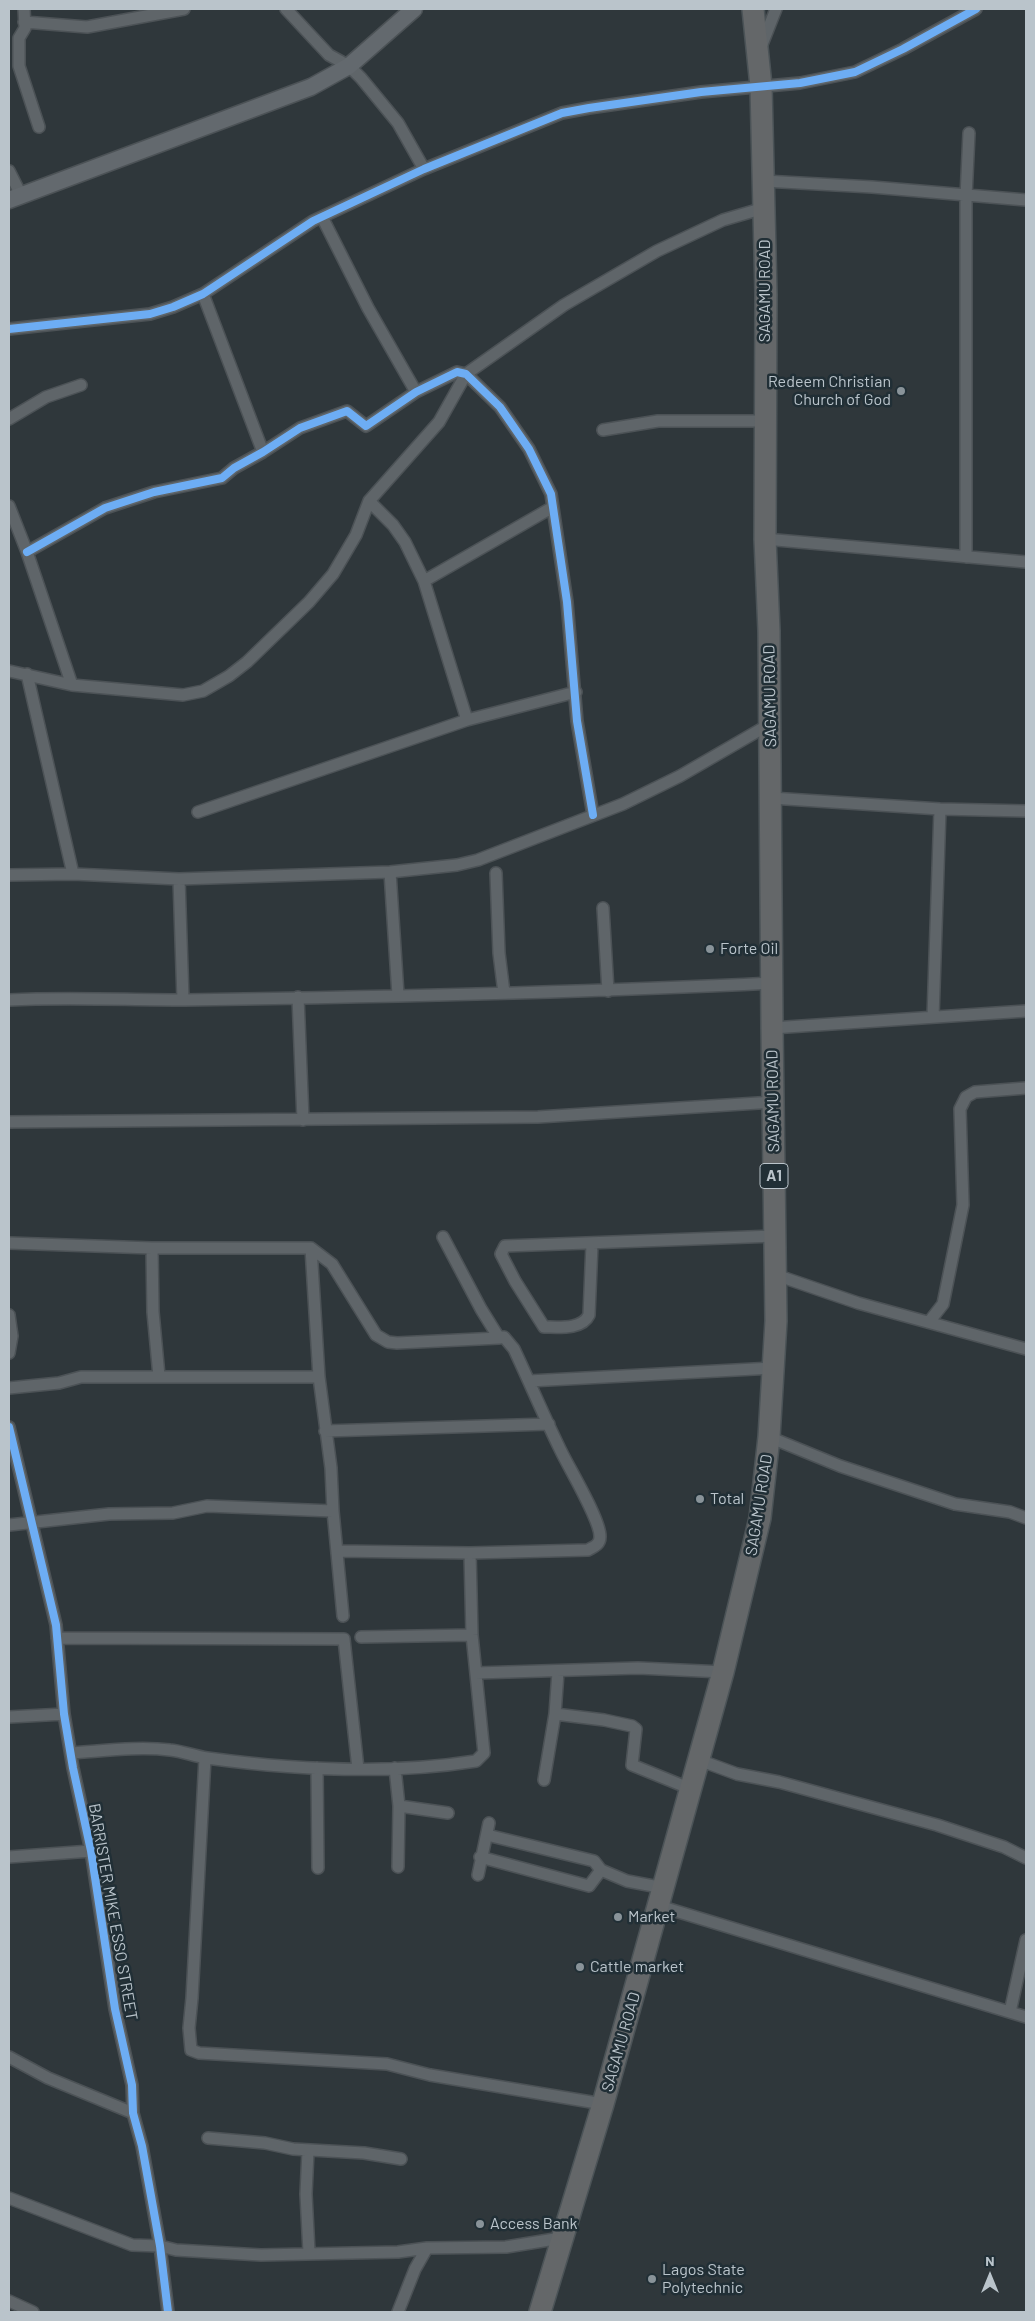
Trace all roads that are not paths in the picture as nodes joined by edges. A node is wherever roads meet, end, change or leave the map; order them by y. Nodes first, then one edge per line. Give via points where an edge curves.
1 (24, 9) edge
2 (184, 9) edge
3 (286, 9) edge
4 (414, 9) edge
5 (753, 9) edge
6 (776, 9) edge
7 (976, 9) edge
8 (24, 22) junction
9 (758, 54) junction
10 (349, 66) junction
11 (761, 86) junction
12 (39, 128) dead end
13 (969, 133) dead end
14 (424, 169) junction
15 (9, 171) edge
16 (764, 182) junction
17 (966, 196) junction
18 (15, 198) edge
19 (1026, 200) edge
20 (764, 208) junction
21 (322, 217) junction
22 (203, 294) junction
23 (9, 329) edge
24 (466, 374) junction
25 (81, 385) dead end
26 (416, 392) junction
27 (9, 419) edge
28 (764, 421) junction
29 (603, 430) dead end
30 (263, 452) junction
31 (368, 501) junction
32 (9, 506) edge
33 (553, 508) junction
34 (765, 539) junction
35 (27, 552) junction
36 (966, 557) junction
37 (1026, 562) edge
38 (424, 581) junction
39 (9, 671) edge
40 (27, 674) junction
41 (72, 685) junction
42 (576, 692) junction
43 (467, 720) junction
44 (770, 724) junction
45 (771, 798) junction
46 (940, 809) junction
47 (1026, 811) edge
48 (198, 812) dead end
49 (593, 816) junction
50 (390, 872) junction
51 (496, 872) dead end
52 (73, 874) junction
53 (9, 876) edge
54 (179, 879) junction
55 (603, 908) dead end
56 (772, 983) junction
57 (608, 991) junction
58 (504, 993) junction
59 (398, 995) junction
60 (298, 997) junction
61 (9, 1000) edge
62 (183, 1000) junction
63 (1026, 1011) edge
64 (933, 1017) junction
65 (772, 1028) junction
66 (1026, 1088) edge
67 (774, 1102) junction
68 (303, 1120) junction
69 (9, 1122) edge
70 (775, 1236) junction
71 (443, 1237) dead end
72 (9, 1243) edge
73 (592, 1244) junction
74 (152, 1248) junction
75 (311, 1248) junction
76 (776, 1275) junction
77 (943, 1304) junction
78 (9, 1316) edge
79 (929, 1322) junction
80 (949, 1328) junction
81 (499, 1338) junction
82 (1026, 1349) edge
83 (9, 1353) edge
84 (773, 1368) junction
85 (159, 1376) junction
86 (318, 1377) junction
87 (529, 1381) junction
88 (9, 1388) edge
89 (549, 1424) junction
90 (9, 1427) edge
91 (325, 1431) junction
92 (769, 1437) junction
93 (333, 1511) junction
94 (1026, 1518) edge
95 (30, 1523) junction
96 (9, 1525) edge
97 (338, 1551) junction
98 (470, 1553) junction
99 (344, 1616) dead end
100 (472, 1634) junction
101 (361, 1637) dead end
102 (57, 1638) junction
103 (476, 1672) junction
104 (558, 1672) junction
105 (723, 1672) junction
106 (64, 1714) junction
107 (555, 1714) junction
108 (9, 1717) edge
109 (71, 1753) junction
110 (205, 1758) junction
111 (699, 1760) junction
112 (317, 1768) junction
113 (395, 1768) junction
114 (358, 1769) junction
115 (544, 1780) dead end
116 (691, 1789) junction
117 (399, 1806) junction
118 (448, 1813) dead end
119 (489, 1823) dead end
120 (487, 1835) junction
121 (92, 1851) junction
122 (9, 1857) edge
123 (480, 1857) junction
124 (1026, 1858) edge
125 (318, 1868) dead end
126 (398, 1868) dead end
127 (601, 1870) junction
128 (478, 1875) dead end
129 (661, 1897) junction
130 (1026, 1940) edge
131 (1010, 2012) junction
132 (1026, 2017) edge
133 (9, 2057) edge
134 (604, 2104) junction
135 (133, 2113) junction
136 (208, 2138) dead end
137 (308, 2151) junction
138 (401, 2159) dead end
139 (9, 2198) edge
140 (562, 2238) junction
141 (160, 2246) junction
142 (427, 2248) junction
143 (309, 2252) junction
144 (9, 2301) edge
145 (34, 2312) edge
146 (168, 2312) edge
147 (398, 2312) edge
148 (540, 2312) edge

1 - 8 street
2 - 8 street via 87,27
3 - 10 street via 329,56
4 - 10 street
5 - 9 highway, SAGAMU ROAD / A1
6 - 9 street
7 - 11 street via 903,50 855,72 800,83
8 - 12 street via 25,28 19,38 19,66
9 - 11 highway, SAGAMU ROAD / A1
10 - 14 street via 398,123
10 - 18 street via 311,87
11 - 14 street via 562,113
11 - 16 highway, SAGAMU ROAD / A1
13 - 17 street
14 - 21 street
15 - 18 street
16 - 17 street
16 - 20 highway, SAGAMU ROAD / A1
17 - 19 street
17 - 36 street
20 - 24 street via 723,220 657,251 564,305
20 - 28 highway, SAGAMU ROAD / A1
21 - 22 street
21 - 26 street via 368,308
22 - 23 street via 150,314
22 - 30 street
24 - 26 street via 456,372
24 - 31 street via 439,422
24 - 33 street via 500,407 529,449 551,494
25 - 27 street via 46,397
26 - 30 street via 366,426 354,414 342,412 300,428
28 - 29 street via 658,421
28 - 34 highway, SAGAMU ROAD / A1 via 767,447
30 - 35 street via 222,478 154,492 105,508
31 - 38 street via 405,542
31 - 41 street via 356,535 333,574 309,602 229,676 203,691 183,694
32 - 35 street
33 - 38 street
33 - 42 street
34 - 36 street
34 - 44 highway, SAGAMU ROAD / A1
35 - 41 street
36 - 37 street
38 - 43 street
39 - 40 street
40 - 41 street
40 - 52 street
42 - 43 street
42 - 49 street via 577,721
43 - 48 street
44 - 45 highway, SAGAMU ROAD / A1
44 - 49 street via 680,776
45 - 46 street
45 - 56 highway, SAGAMU ROAD / A1
46 - 47 street
46 - 64 street
49 - 50 street via 478,860
50 - 54 street
50 - 59 street
51 - 58 street via 498,953
52 - 53 street
52 - 54 street
54 - 62 street
55 - 57 street
56 - 57 street
56 - 65 highway, SAGAMU ROAD / A1
57 - 58 street
58 - 59 street
59 - 60 street
60 - 62 street
60 - 68 street
61 - 62 street
63 - 64 street
64 - 65 street
65 - 67 highway, SAGAMU ROAD / A1
66 - 77 street via 975,1092 966,1097 960,1110 963,1205
67 - 68 street via 538,1117
67 - 70 highway, SAGAMU ROAD / A1
68 - 69 street
70 - 73 street
70 - 76 highway, SAGAMU ROAD / A1
71 - 81 street
72 - 74 street
73 - 73 street via 505,1246 502,1249 501,1254 515,1281 544,1327 586,1322
74 - 75 street
74 - 85 street via 152,1312
75 - 81 street via 332,1264 382,1340 397,1343
75 - 86 street
76 - 79 street via 858,1303
76 - 84 highway, SAGAMU ROAD / A1
77 - 79 street
77 - 80 street
78 - 83 street via 12,1336
79 - 80 street
80 - 82 street
81 - 87 street via 504,1337 510,1342
84 - 87 street
84 - 92 highway, SAGAMU ROAD / A1
85 - 86 street
85 - 88 street via 81,1376 59,1383
86 - 91 street
87 - 89 street
89 - 91 street
89 - 98 street via 590,1508 600,1537 595,1547 588,1550
90 - 95 street, BARRISTER MIKE ESSO STREET
91 - 93 street
92 - 94 street via 840,1466 955,1504 1010,1512
92 - 105 highway, SAGAMU ROAD / A1 via 760,1518
93 - 95 street via 207,1506 173,1513 109,1514
93 - 97 street
95 - 96 street
95 - 102 street, BARRISTER MIKE ESSO STREET via 43,1566
97 - 98 street
97 - 99 street
98 - 100 street
100 - 101 street
100 - 103 street
102 - 106 street, BARRISTER MIKE ESSO STREET
102 - 114 street via 344,1639
103 - 104 street
103 - 113 street via 484,1753 480,1758
104 - 105 street via 638,1668
104 - 107 street
105 - 111 highway, SAGAMU ROAD / A1
106 - 108 street
106 - 109 street, BARRISTER MIKE ESSO STREET
107 - 115 street
107 - 116 street via 632,1726 636,1729 632,1765
109 - 110 street via 169,1750
109 - 121 street, BARRISTER MIKE ESSO STREET
110 - 112 street
110 - 134 street via 188,2028 191,2050 388,2064 430,2076
111 - 116 highway, SAGAMU ROAD / A1
111 - 124 street via 737,1774 779,1782 936,1825 1004,1847
112 - 114 street
112 - 125 street
113 - 114 street
113 - 117 street
116 - 129 highway, SAGAMU ROAD / A1
117 - 118 street
117 - 126 street
119 - 120 street
120 - 123 street
120 - 127 street via 594,1861
121 - 122 street
121 - 135 street, BARRISTER MIKE ESSO STREET via 115,2009 132,2085
123 - 127 street via 589,1886
123 - 128 street
127 - 129 street
129 - 131 street
129 - 134 highway, SAGAMU ROAD / A1
130 - 131 street
131 - 132 street
133 - 135 street via 48,2078
134 - 140 highway, SAGAMU ROAD / A1
135 - 141 street, BARRISTER MIKE ESSO STREET
136 - 137 street
137 - 138 street via 364,2153
137 - 143 street
139 - 141 street via 132,2245
140 - 142 street via 506,2247
140 - 148 highway, SAGAMU ROAD / A1
141 - 143 street via 176,2250 261,2255
141 - 146 street, BARRISTER MIKE ESSO STREET
142 - 143 street via 398,2252
142 - 147 street
144 - 145 street

